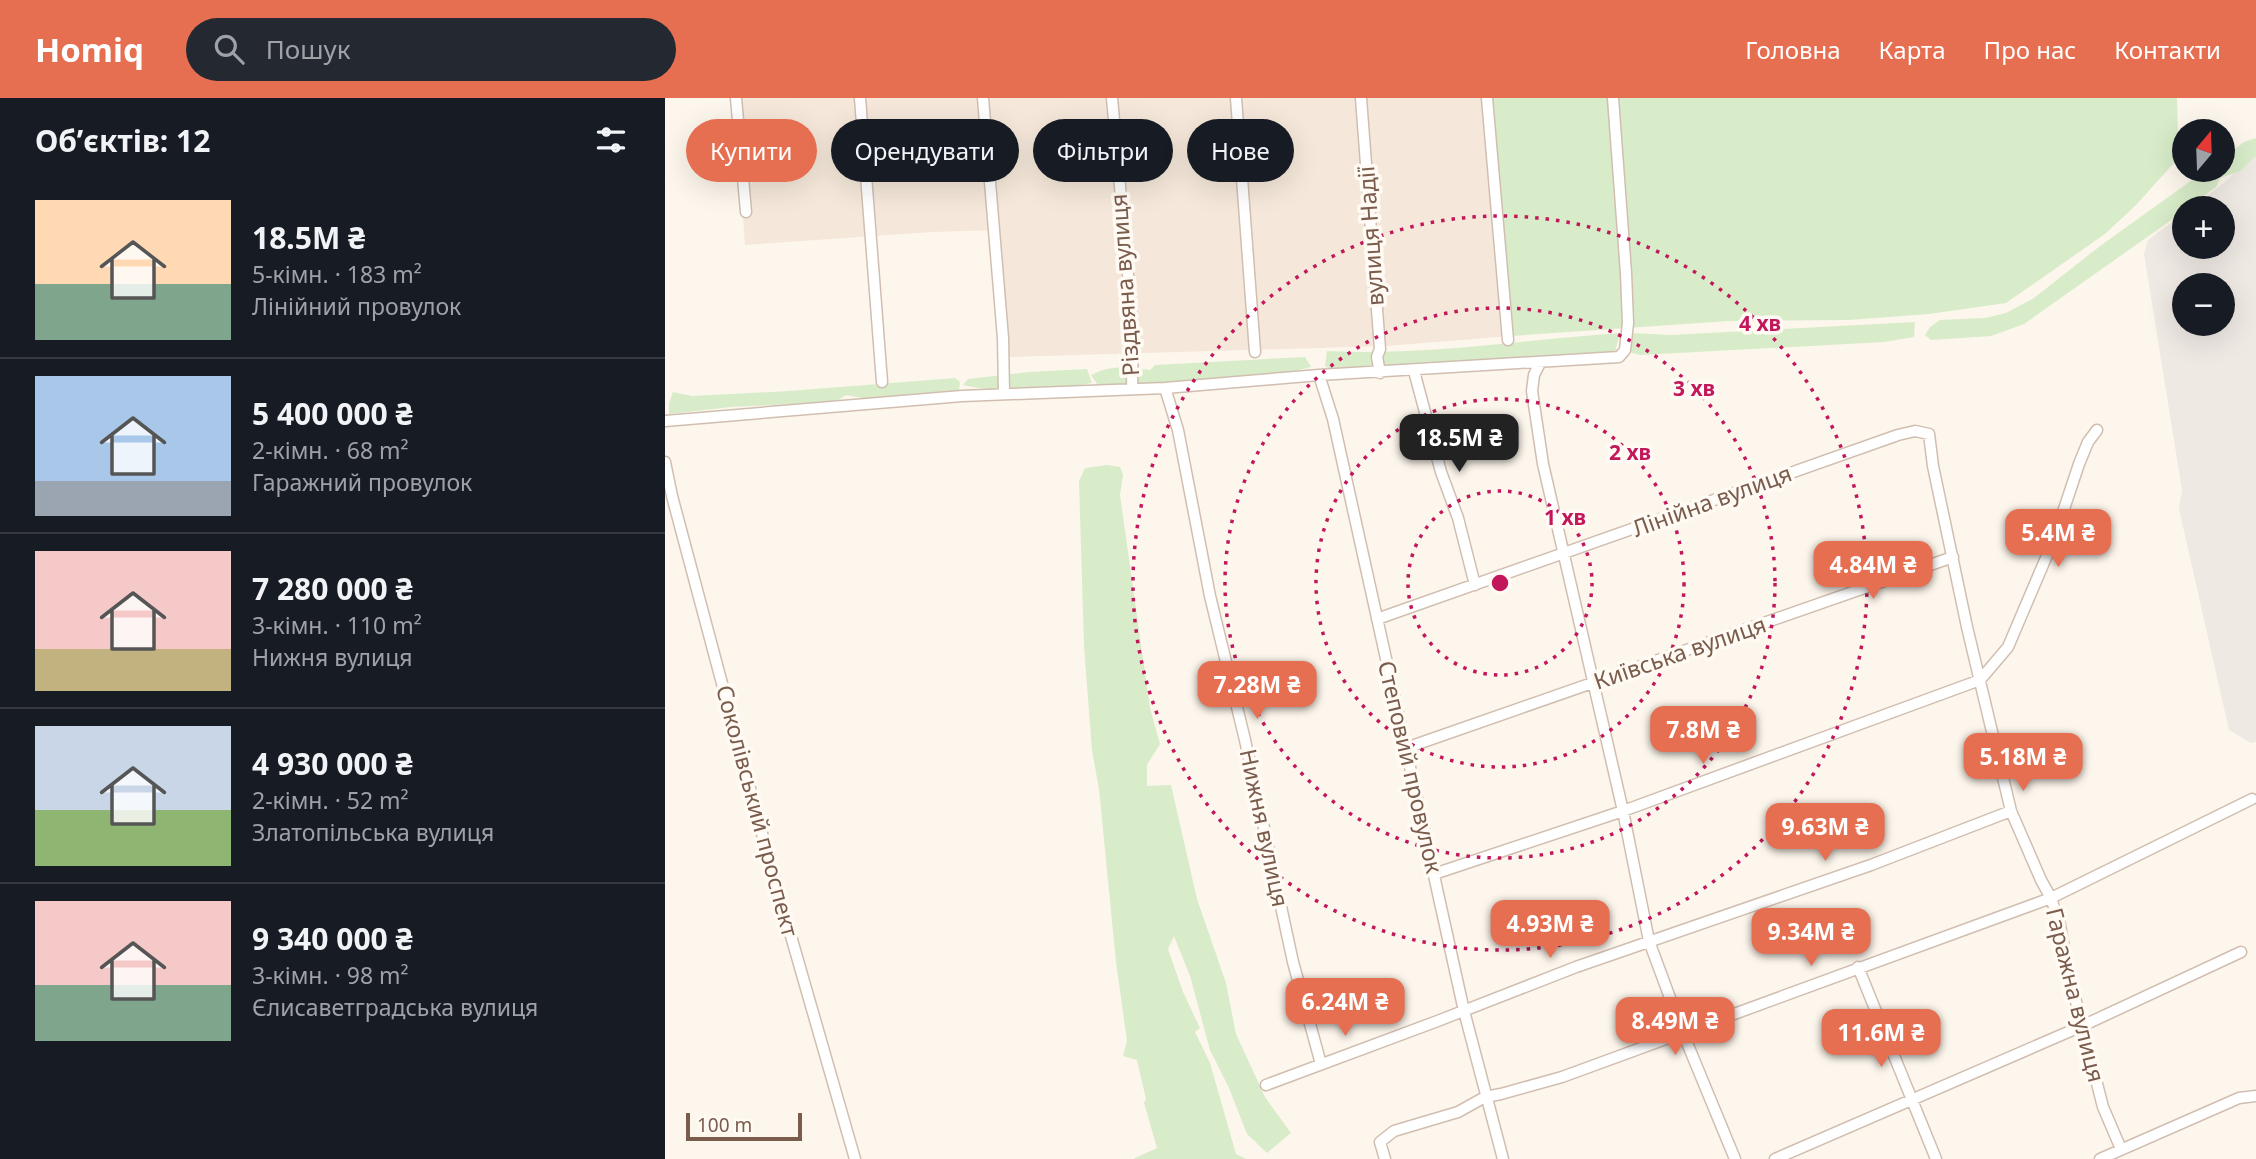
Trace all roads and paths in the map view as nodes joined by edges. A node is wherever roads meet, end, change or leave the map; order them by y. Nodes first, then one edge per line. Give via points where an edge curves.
1 (736, 98) edge
2 (860, 98) edge
3 (983, 98) edge
4 (1112, 98) edge
5 (1236, 98) edge
6 (1361, 98) edge
7 (1487, 98) edge
8 (1613, 98) edge
9 (746, 212) dead end
10 (1508, 340) dead end
11 (1255, 352) dead end
12 (1540, 363) junction
13 (1414, 371) junction
14 (1380, 373) junction
15 (1319, 375) junction
16 (882, 382) dead end
17 (1165, 388) junction
18 (1132, 389) junction
19 (1004, 394) junction
20 (665, 421) edge
21 (2097, 430) dead end
22 (1929, 434) joint
23 (665, 462) edge
24 (1563, 555) junction
25 (1953, 556) junction
26 (1475, 585) junction
27 (1377, 619) junction
28 (1980, 680) junction
29 (1593, 684) junction
30 (1406, 748) junction
31 (2252, 799) dead end
32 (1623, 811) junction
33 (2011, 811) junction
34 (1434, 874) junction
35 (2051, 898) junction
36 (1649, 941) junction
37 (2241, 951) dead end
38 (1858, 967) junction
39 (1464, 1011) junction
40 (2082, 1026) junction
41 (1683, 1033) junction
42 (1321, 1063) junction
43 (1266, 1085) dead end
44 (2256, 1096) edge
45 (1485, 1097) junction
46 (1911, 1100) junction
47 (2121, 1149) junction
48 (855, 1159) edge
49 (1385, 1159) edge
50 (1503, 1159) edge
51 (1735, 1159) edge
52 (1775, 1159) edge
53 (1936, 1159) edge
54 (2100, 1159) edge

1 - 9 street
2 - 16 street
3 - 19 street
4 - 18 street, Різдвяна вулиця via 1133,330
5 - 11 street
6 - 14 street, вулиця Надії
7 - 10 street
8 - 12 street via 1626,273 1625,350 1619,357 1601,360
12 - 13 street
12 - 24 street via 1532,391
13 - 14 street
13 - 26 street
14 - 15 street
15 - 17 street
15 - 27 street, Степовий провулок
17 - 18 street
17 - 42 street, Нижня вулиця via 1178,429 1210,596 1287,936
18 - 19 street
19 - 20 street
21 - 28 street via 2088,442 2054,539 2008,647
22 - 24 street, Лінійна вулиця via 1898,435
22 - 25 street, Гаражна вулиця
23 - 48 street, Соколівський проспект via 768,856
24 - 26 street, Лінійна вулиця
24 - 29 street
25 - 28 street, Гаражна вулиця
25 - 29 street, Київська вулиця
26 - 27 street, Лінійна вулиця
27 - 30 street, Степовий провулок
28 - 32 street
28 - 33 street, Гаражна вулиця
29 - 30 street, Київська вулиця
29 - 32 street
30 - 34 street, Степовий провулок
31 - 35 street
32 - 34 street
32 - 36 street
33 - 35 street, Гаражна вулиця
33 - 36 street
34 - 39 street, Степовий провулок
35 - 38 street
35 - 40 street, Гаражна вулиця
36 - 39 street
36 - 41 street
37 - 40 street
38 - 41 street
38 - 46 street
39 - 42 street
39 - 45 street, Степовий провулок
40 - 46 street
40 - 47 street, Гаражна вулиця via 2103,1107
41 - 45 street via 1562,1077
41 - 51 street
42 - 43 street
44 - 47 street via 2239,1098
45 - 49 street via 1458,1112 1394,1131 1380,1142
45 - 50 street, Степовий провулок
46 - 52 street
46 - 53 street
47 - 54 street

